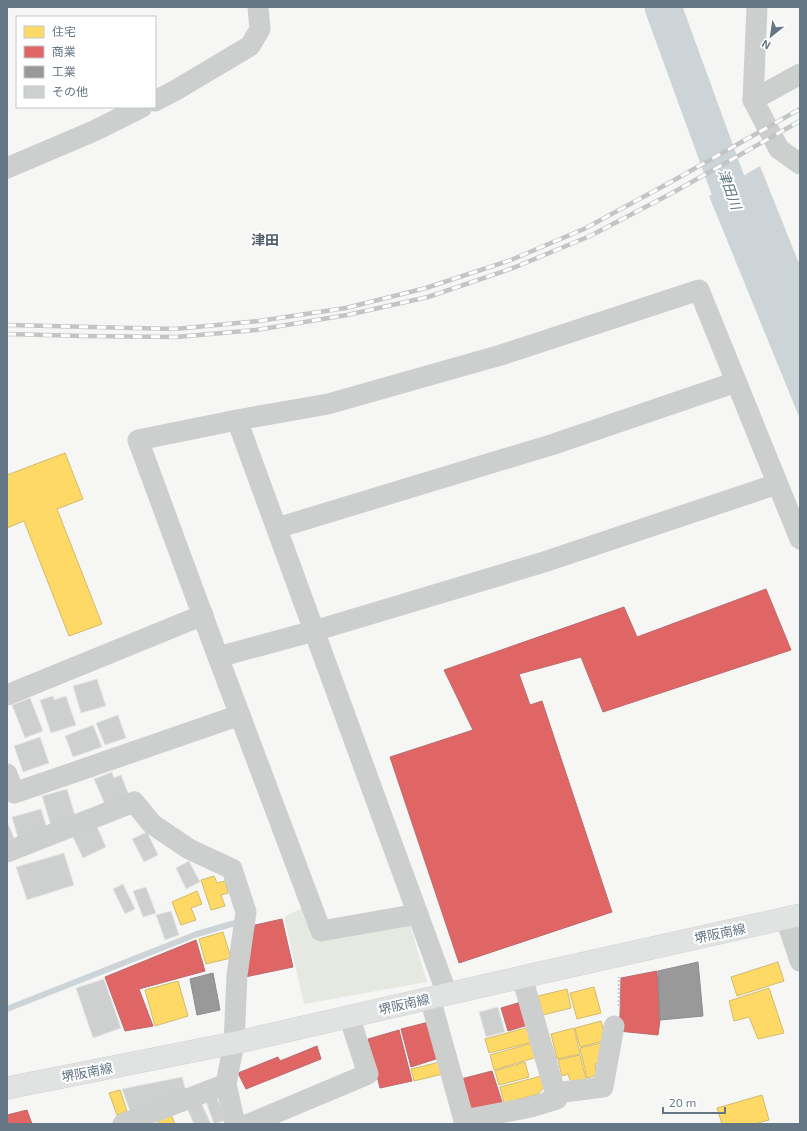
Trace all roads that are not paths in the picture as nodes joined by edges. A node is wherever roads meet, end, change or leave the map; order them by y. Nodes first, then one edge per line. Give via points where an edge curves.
1 (258, 7) edge
2 (757, 7) edge
3 (800, 74) edge
4 (156, 100) edge
5 (753, 100) junction
6 (140, 108) edge
7 (800, 164) edge
8 (7, 168) edge
9 (736, 382) junction
10 (237, 420) junction
11 (777, 484) junction
12 (277, 528) junction
13 (797, 532) edge
14 (203, 615) junction
15 (314, 631) junction
16 (218, 657) junction
17 (7, 695) edge
18 (240, 715) junction
19 (7, 774) edge
20 (7, 852) edge
21 (418, 914) junction
22 (793, 917) edge
23 (800, 961) edge
24 (522, 977) junction
25 (438, 996) junction
26 (349, 1016) junction
27 (614, 1026) road end
28 (234, 1043) junction
29 (226, 1084) junction
30 (7, 1088) edge
31 (555, 1093) junction
32 (533, 1115) edge
33 (465, 1122) edge
34 (124, 1124) edge
35 (235, 1124) edge
36 (249, 1124) edge

1 - 4 street via 260,30 250,46
2 - 5 street
3 - 5 street
5 - 7 street via 779,149
6 - 8 street via 94,131
9 - 10 street via 699,290 501,355 343,400
9 - 11 street
9 - 12 street via 554,444
10 - 12 street
10 - 14 street via 138,440
11 - 13 street
11 - 15 street via 544,562
12 - 15 street
14 - 16 street
14 - 17 street
15 - 16 street
15 - 21 street
16 - 18 street
18 - 19 street via 14,793
18 - 21 street via 321,931
20 - 28 street via 134,802 152,824 189,849 232,868 246,912 237,975
21 - 25 street
22 - 23 street
22 - 24 main road, 堺阪南線
24 - 25 main road, 堺阪南線
24 - 31 street
25 - 26 main road, 堺阪南線
25 - 33 street
26 - 28 main road, 堺阪南線
26 - 36 street via 368,1074
27 - 31 street via 603,1087
28 - 29 street
28 - 30 main road, 堺阪南線
29 - 34 street
29 - 35 street
31 - 32 street via 557,1099
32 - 33 street

